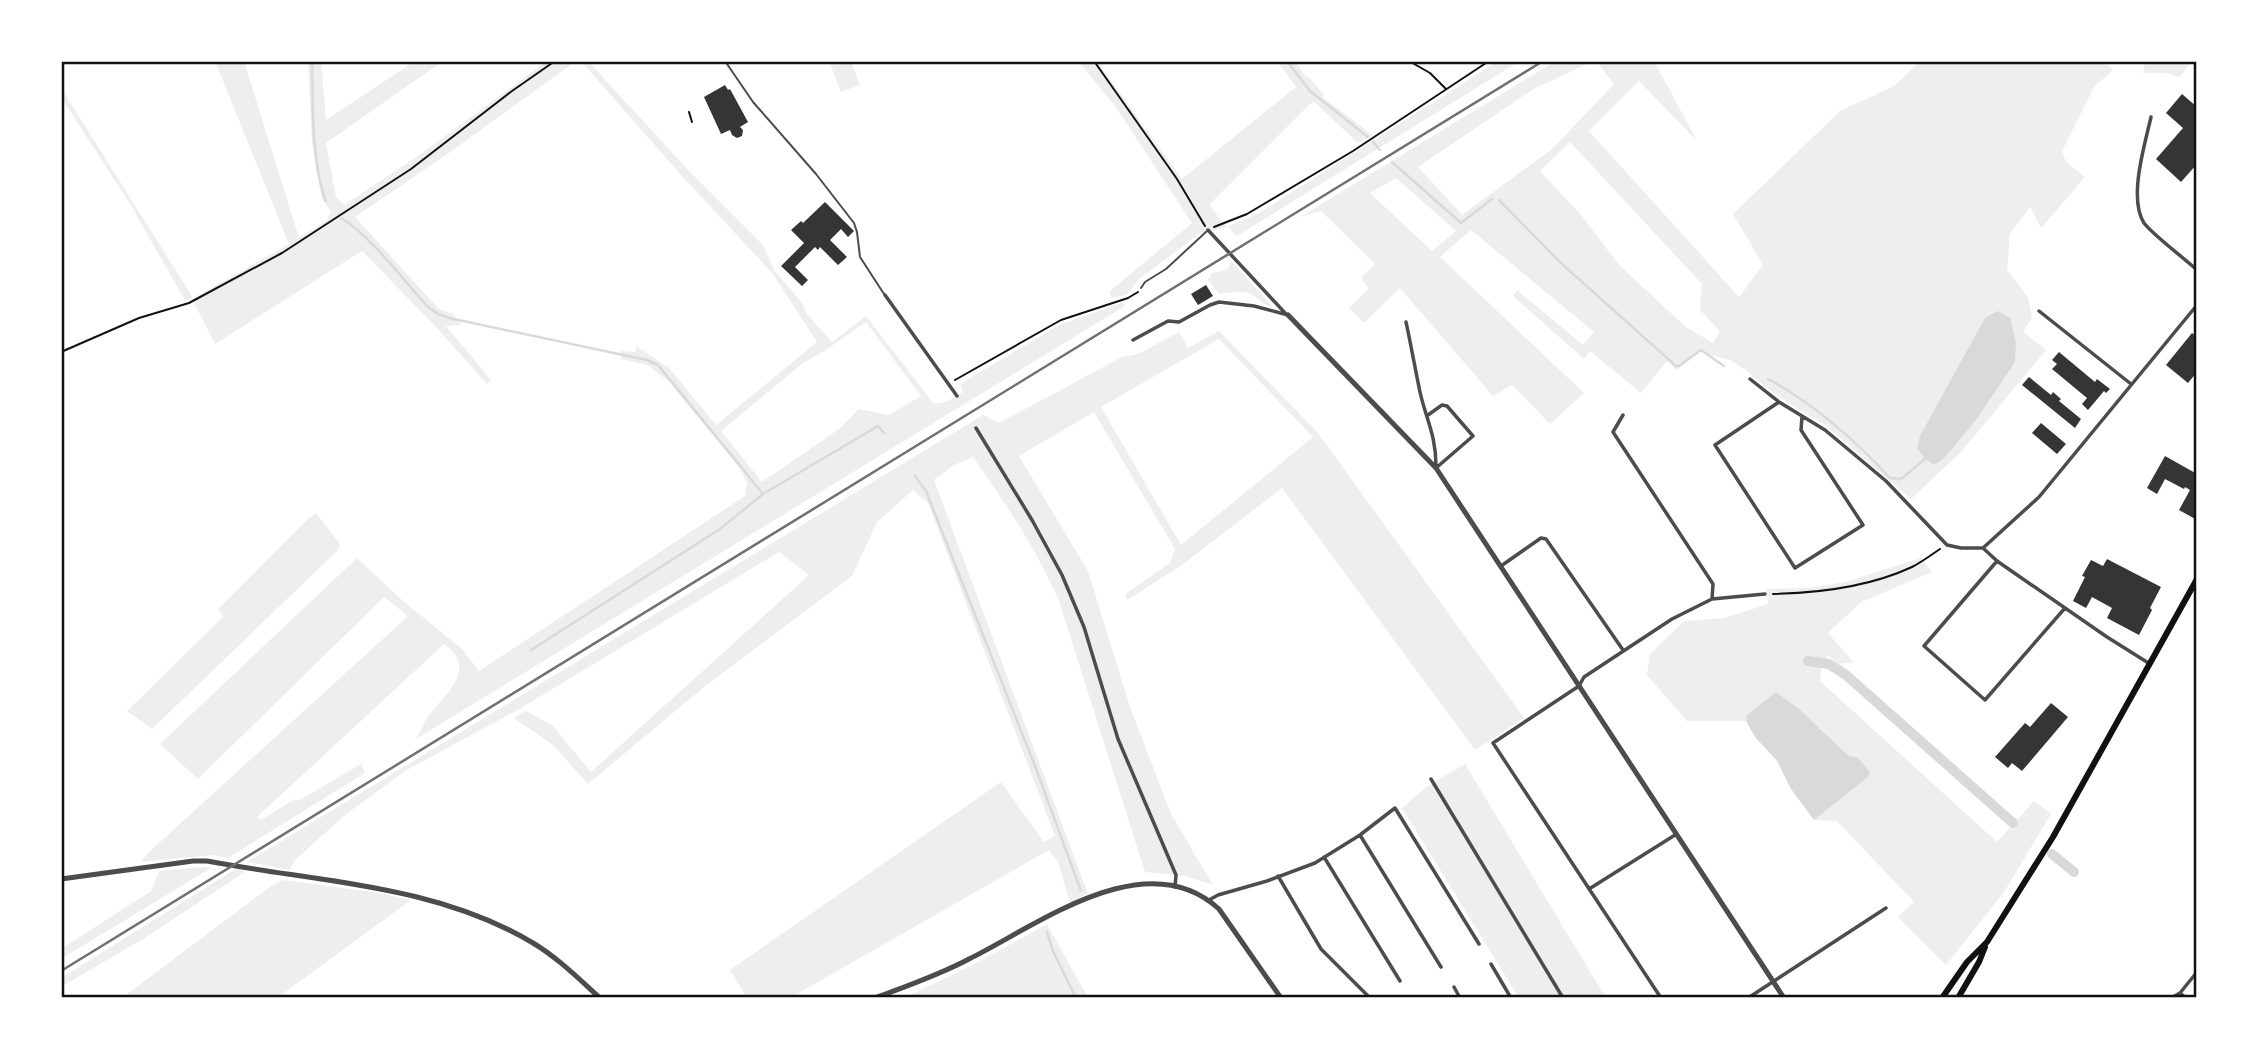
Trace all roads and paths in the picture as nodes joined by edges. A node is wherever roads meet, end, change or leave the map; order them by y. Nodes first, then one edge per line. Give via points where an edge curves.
1 (555, 61) edge
2 (725, 61) edge
3 (1094, 61) edge
4 (1409, 61) edge
5 (1489, 61) edge
6 (1447, 89) junction
7 (689, 112) dead end
8 (2151, 117) dead end
9 (692, 122) dead end
10 (1208, 230) junction
11 (2197, 270) edge
12 (1141, 288) joint
13 (885, 295) joint
14 (2197, 305) edge
15 (2039, 311) dead end
16 (1288, 316) junction
17 (1406, 322) dead end
18 (1133, 340) dead end
19 (61, 352) edge
20 (1750, 379) dead end
21 (950, 384) junction
22 (2131, 384) junction
23 (957, 396) dead end
24 (1779, 402) junction
25 (1428, 415) junction
26 (1623, 415) dead end
27 (1802, 417) junction
28 (976, 428) dead end
29 (1436, 468) junction
30 (1947, 545) junction
31 (1983, 548) junction
32 (1997, 561) junction
33 (1501, 566) junction
34 (2197, 579) edge
35 (1765, 594) joint
36 (1712, 599) junction
37 (2065, 608) junction
38 (1623, 650) junction
39 (2150, 664) junction
40 (1579, 686) junction
41 (1431, 779) dead end
42 (1360, 835) junction
43 (1675, 835) junction
44 (1324, 857) junction
45 (1278, 876) junction
46 (61, 879) edge
47 (1175, 887) junction
48 (1589, 890) junction
49 (1209, 900) junction
50 (1886, 908) dead end
51 (1987, 942) junction
52 (1479, 944) dead end
53 (1491, 964) dead end
54 (1441, 967) dead end
55 (2197, 972) edge
56 (1400, 981) dead end
57 (1773, 981) junction
58 (1454, 987) dead end
59 (2180, 993) junction
60 (600, 998) edge
61 (875, 998) edge
62 (1281, 998) edge
63 (1370, 998) edge
64 (1460, 998) edge
65 (1511, 998) edge
66 (1563, 998) edge
67 (1661, 998) edge
68 (1748, 998) edge
69 (1784, 998) edge
70 (1942, 998) edge
71 (1958, 998) edge
72 (2171, 998) edge
73 (2186, 998) edge

1 - 19 path via 411,169 282,253 189,303 139,318
2 - 13 lane via 853,223 860,257
3 - 10 path
4 - 6 path
5 - 6 path
6 - 10 path via 1247,214
7 - 9 path
8 - 11 street via 2139,173 2138,208 2145,223
10 - 12 lane
10 - 16 street
12 - 21 path via 1128,298 1061,320
13 - 21 street
14 - 22 street
15 - 22 street
16 - 18 street via 1219,302
16 - 29 street
17 - 25 street
20 - 24 street
21 - 23 street
22 - 31 street via 2039,497
24 - 27 street
24 - 27 street via 1715,445 1795,568 1863,525 1801,430
25 - 29 street
25 - 29 street via 1447,406 1473,436
26 - 36 street via 1612,432 1713,584
27 - 30 street via 1825,430 1886,481
28 - 47 street via 1062,575 1084,627 1118,739 1176,875
29 - 33 street
30 - 31 street
30 - 35 path via 1912,567 1854,587
31 - 32 street
32 - 37 street
32 - 37 street via 1924,646 1985,700
33 - 38 street via 1546,539
33 - 40 street
34 - 39 main road
35 - 36 street
36 - 38 street
37 - 39 street
38 - 40 street via 1584,677
39 - 51 main road via 2053,837
40 - 43 street
40 - 48 street via 1493,743
41 - 66 street
42 - 44 street
42 - 52 street via 1395,808
42 - 54 street
43 - 48 street
43 - 57 street
44 - 45 street
44 - 56 street
45 - 49 street
45 - 63 street via 1321,949
46 - 60 street via 193,861 380,888 513,932 564,966
47 - 49 street
47 - 61 street via 1125,886 1096,895 967,961
48 - 67 street
49 - 62 street via 1228,919
50 - 57 street
51 - 70 main road
51 - 71 main road
53 - 65 street
55 - 59 street
57 - 68 street
57 - 69 street
58 - 64 street
59 - 72 street
59 - 73 street

